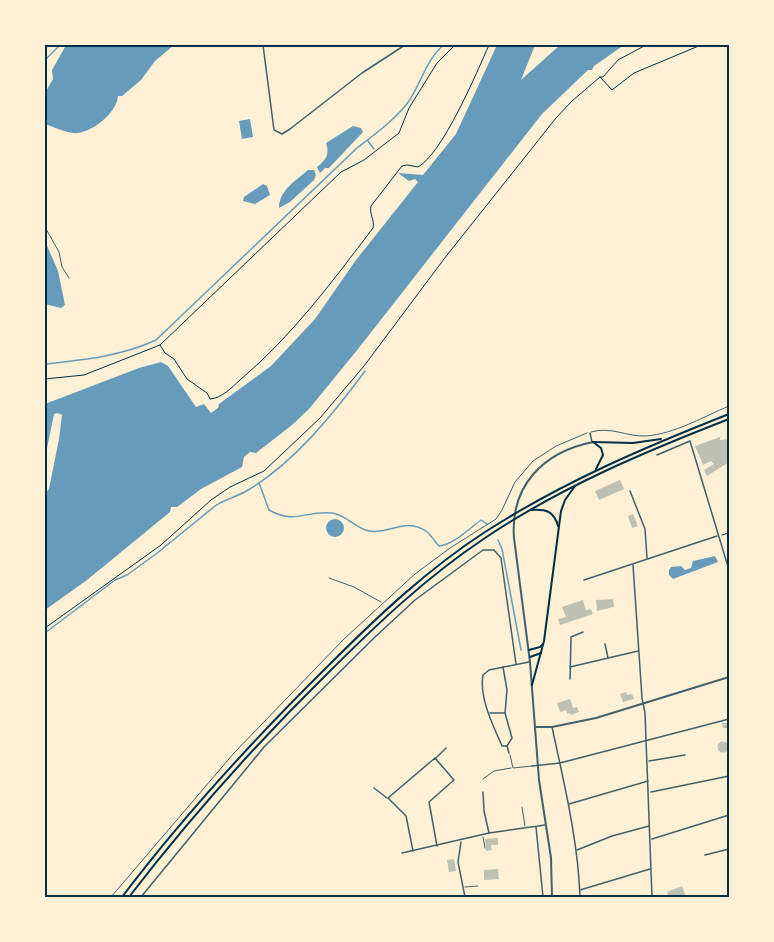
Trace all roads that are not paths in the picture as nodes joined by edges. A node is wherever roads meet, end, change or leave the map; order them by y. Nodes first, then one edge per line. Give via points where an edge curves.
1 (263, 45) edge
2 (405, 45) edge
3 (45, 227) edge
4 (69, 278) dead end
5 (729, 406) edge
6 (729, 414) edge
7 (729, 419) edge
8 (590, 432) junction
9 (667, 438) junction
10 (592, 442) junction
11 (657, 455) dead end
12 (595, 470) junction
13 (577, 484) junction
14 (630, 491) dead end
15 (528, 510) junction
16 (559, 529) junction
17 (718, 536) junction
18 (647, 559) junction
19 (633, 565) junction
20 (729, 570) edge
21 (329, 578) dead end
22 (585, 580) dead end
23 (383, 603) junction
24 (583, 632) dead end
25 (544, 641) junction
26 (605, 644) dead end
27 (529, 650) junction
28 (639, 651) junction
29 (541, 653) junction
30 (530, 657) junction
31 (608, 659) junction
32 (530, 662) junction
33 (516, 664) junction
34 (503, 666) junction
35 (570, 668) junction
36 (729, 677) edge
37 (570, 679) dead end
38 (532, 685) junction
39 (643, 705) junction
40 (489, 713) junction
41 (505, 713) junction
42 (729, 719) edge
43 (536, 727) junction
44 (552, 727) junction
45 (646, 739) junction
46 (507, 746) junction
47 (446, 748) dead end
48 (509, 753) joint
49 (685, 755) dead end
50 (435, 758) junction
51 (648, 761) junction
52 (560, 763) junction
53 (532, 766) joint
54 (538, 766) junction
55 (513, 768) junction
56 (729, 776) edge
57 (483, 779) dead end
58 (648, 781) junction
59 (374, 788) dead end
60 (483, 792) dead end
61 (649, 792) junction
62 (387, 798) junction
63 (568, 804) junction
64 (522, 807) dead end
65 (729, 815) edge
66 (546, 824) junction
67 (651, 825) junction
68 (536, 826) junction
69 (525, 828) junction
70 (489, 833) junction
71 (483, 835) junction
72 (651, 839) junction
73 (461, 840) junction
74 (437, 846) junction
75 (485, 848) dead end
76 (729, 849) edge
77 (576, 850) junction
78 (413, 851) junction
79 (402, 853) dead end
80 (705, 855) dead end
81 (651, 868) junction
82 (478, 886) dead end
83 (463, 888) junction
84 (579, 891) junction
85 (111, 897) edge
86 (122, 897) edge
87 (129, 897) edge
88 (141, 897) edge
89 (465, 897) edge
90 (543, 897) edge
91 (552, 897) edge
92 (579, 897) edge
93 (652, 897) edge

1 - 2 street via 274,130 282,134
3 - 4 lane
5 - 8 lane via 652,435
6 - 9 highway
7 - 13 highway
8 - 10 street
8 - 23 lane via 533,461 515,482 496,519 415,574
9 - 10 highway via 633,443
9 - 12 highway
10 - 12 highway via 603,455
10 - 27 street via 564,451 543,465 518,498 514,538
11 - 17 street via 690,441
12 - 86 highway via 483,533 391,605 232,764
13 - 15 highway
13 - 16 highway via 565,500
14 - 18 street via 645,528
15 - 16 highway via 550,512
15 - 87 highway via 442,569 368,633 263,737
16 - 25 highway
17 - 18 street
17 - 20 street
18 - 19 street
19 - 22 street
19 - 28 street
21 - 23 lane
23 - 85 lane via 234,753
24 - 35 street via 571,637
25 - 27 highway via 540,647
25 - 29 highway
26 - 31 street
27 - 30 street
28 - 31 street
28 - 39 street
29 - 30 highway
29 - 38 highway
30 - 32 street
31 - 35 street
32 - 33 street
32 - 38 street
33 - 34 street
33 - 88 street via 501,558 494,550 483,550 415,600 264,747
34 - 40 street via 483,675
34 - 41 street
35 - 37 street
36 - 39 street
38 - 43 street
39 - 44 street
39 - 45 street
40 - 41 street
40 - 46 street via 502,746
41 - 46 street via 512,738
42 - 45 street
43 - 44 street
43 - 54 street
44 - 52 street
45 - 51 street
45 - 52 street
46 - 48 street
47 - 50 street
48 - 55 lane
49 - 51 street
50 - 62 street
50 - 74 street via 454,780 429,802
51 - 58 street
52 - 54 street
52 - 63 street
53 - 54 street
53 - 55 lane
54 - 66 street
55 - 57 lane via 494,771
56 - 61 street
58 - 61 street
58 - 63 street
59 - 62 street
60 - 70 street
61 - 67 street
62 - 78 street via 406,816
63 - 77 street
64 - 69 lane
65 - 72 street
66 - 68 street
66 - 91 street
67 - 72 street
67 - 77 street
68 - 69 street
68 - 90 street
69 - 70 street
70 - 71 street
71 - 73 street
71 - 75 lane
72 - 81 street
73 - 74 street
73 - 83 street via 458,862
74 - 78 street
76 - 80 street
77 - 84 street
78 - 79 street
81 - 84 street
81 - 93 street
82 - 83 lane
83 - 89 street
84 - 92 street

